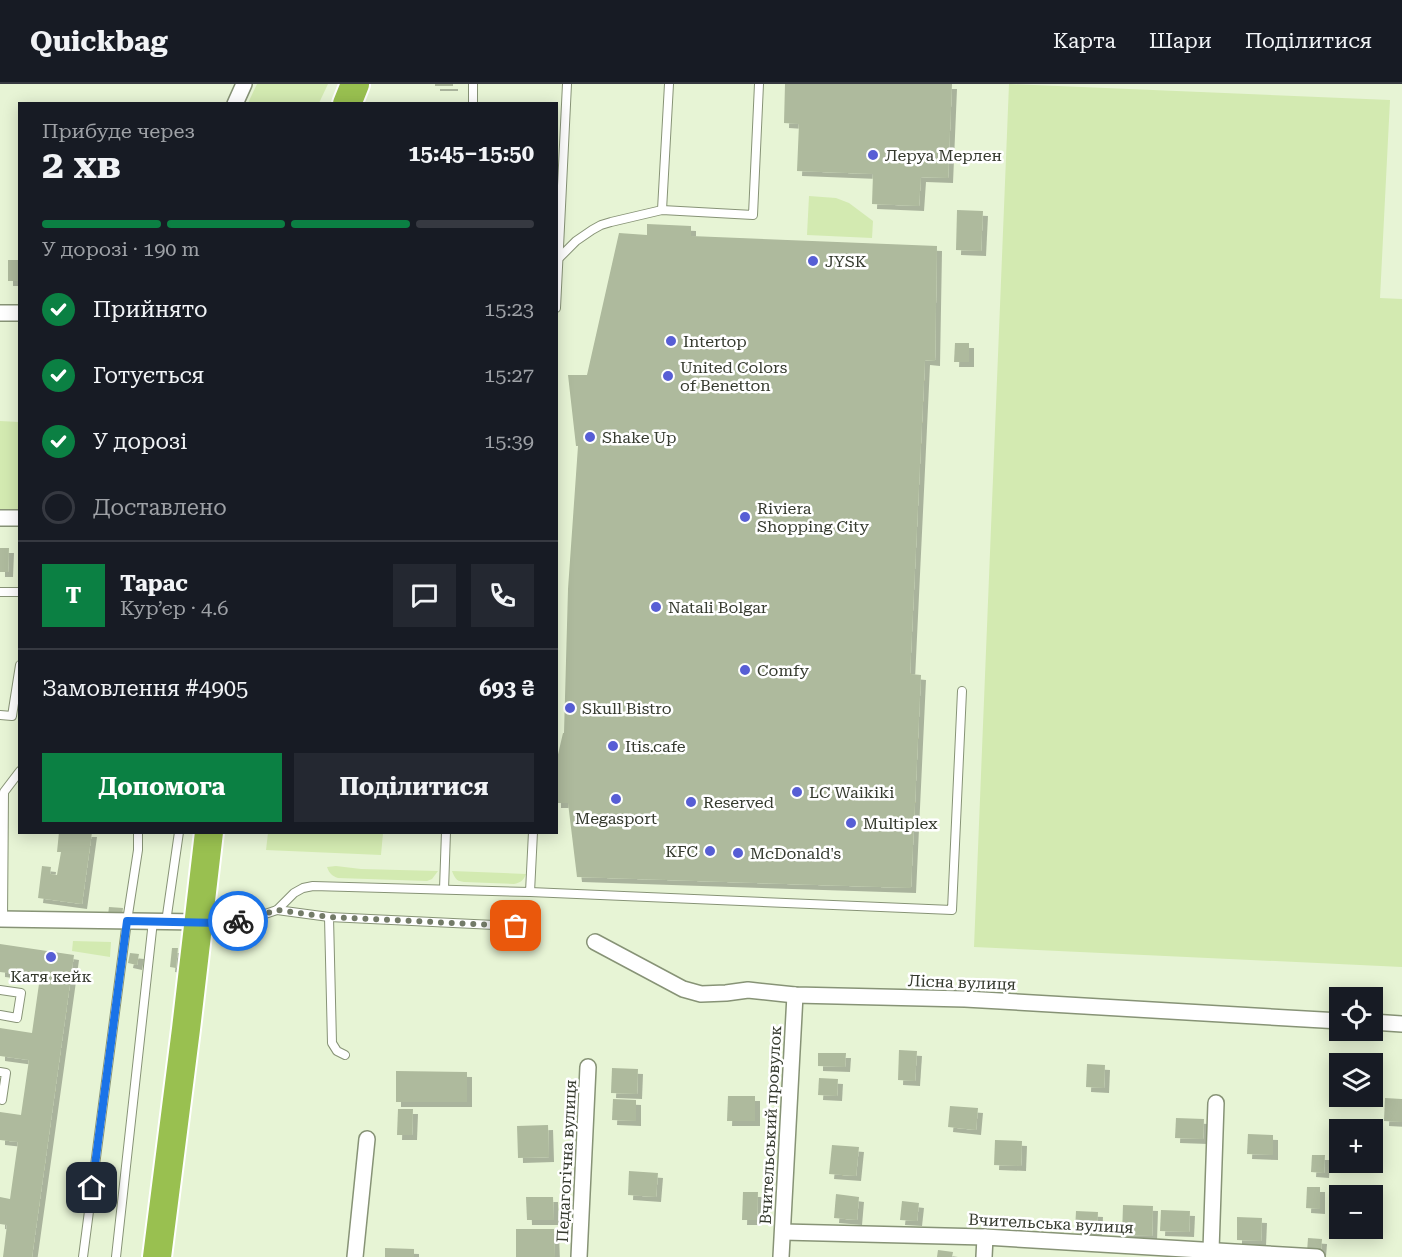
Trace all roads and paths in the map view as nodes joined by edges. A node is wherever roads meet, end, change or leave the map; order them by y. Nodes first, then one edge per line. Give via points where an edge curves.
1 (244, 84) edge
2 (355, 84) edge
3 (473, 84) edge
4 (567, 84) edge
5 (669, 84) edge
6 (759, 84) edge
7 (236, 102) edge
8 (348, 102) edge
9 (473, 102) edge
10 (662, 210) junction
11 (559, 258) junction
12 (558, 275) edge
13 (0, 313) edge
14 (18, 313) edge
15 (0, 518) edge
16 (18, 518) edge
17 (0, 592) edge
18 (18, 592) edge
19 (18, 678) edge
20 (962, 691) dead end
21 (0, 715) edge
22 (18, 774) edge
23 (138, 834) edge
24 (179, 834) edge
25 (209, 834) edge
26 (446, 834) edge
27 (533, 834) edge
28 (444, 889) junction
29 (530, 892) junction
30 (277, 910) junction
31 (329, 917) junction
32 (1, 920) edge
33 (127, 921) junction
34 (160, 922) junction
35 (199, 922) junction
36 (516, 926) dead end
37 (595, 942) dead end
38 (0, 990) edge
39 (795, 994) junction
40 (0, 1015) edge
41 (1329, 1020) edge
42 (1383, 1023) edge
43 (1402, 1024) edge
44 (345, 1055) dead end
45 (588, 1068) dead end
46 (0, 1072) edge
47 (0, 1099) edge
48 (1216, 1103) dead end
49 (367, 1139) dead end
50 (783, 1232) junction
51 (985, 1237) junction
52 (1211, 1250) junction
53 (83, 1257) edge
54 (116, 1257) edge
55 (157, 1257) edge
56 (355, 1257) edge
57 (579, 1257) edge
58 (782, 1257) edge
59 (984, 1257) edge
60 (1317, 1257) edge

1 - 7 street
2 - 8 highway
3 - 9 lane
4 - 11 lane
5 - 10 lane
6 - 10 lane via 753,215
10 - 11 lane via 592,230
11 - 12 lane
13 - 14 street
15 - 16 street
17 - 18 lane
19 - 21 lane via 12,716
20 - 29 lane via 952,910
22 - 32 lane via 4,792
23 - 33 lane
24 - 34 lane
25 - 35 highway
26 - 28 lane
27 - 29 lane
28 - 29 lane
28 - 30 lane via 313,886 294,893
30 - 31 lane
30 - 35 lane via 247,920
31 - 36 lane
31 - 44 lane via 332,1043
32 - 33 street
33 - 34 street
33 - 53 lane
34 - 35 street
34 - 54 lane
35 - 55 highway
37 - 39 street, Лісна вулиця via 683,989 701,994 748,990
38 - 40 lane via 21,993 17,1018
39 - 41 street, Лісна вулиця via 965,999
39 - 50 street, Вчительський провулок
42 - 43 street
45 - 57 street, Педагогічна вулиця
46 - 47 lane via 6,1073
48 - 52 street
49 - 56 street
50 - 51 street, Вчительська вулиця
50 - 58 street, Вчительський провулок
51 - 52 street, Вчительська вулиця
51 - 59 street
52 - 60 street, Вчительська вулиця

